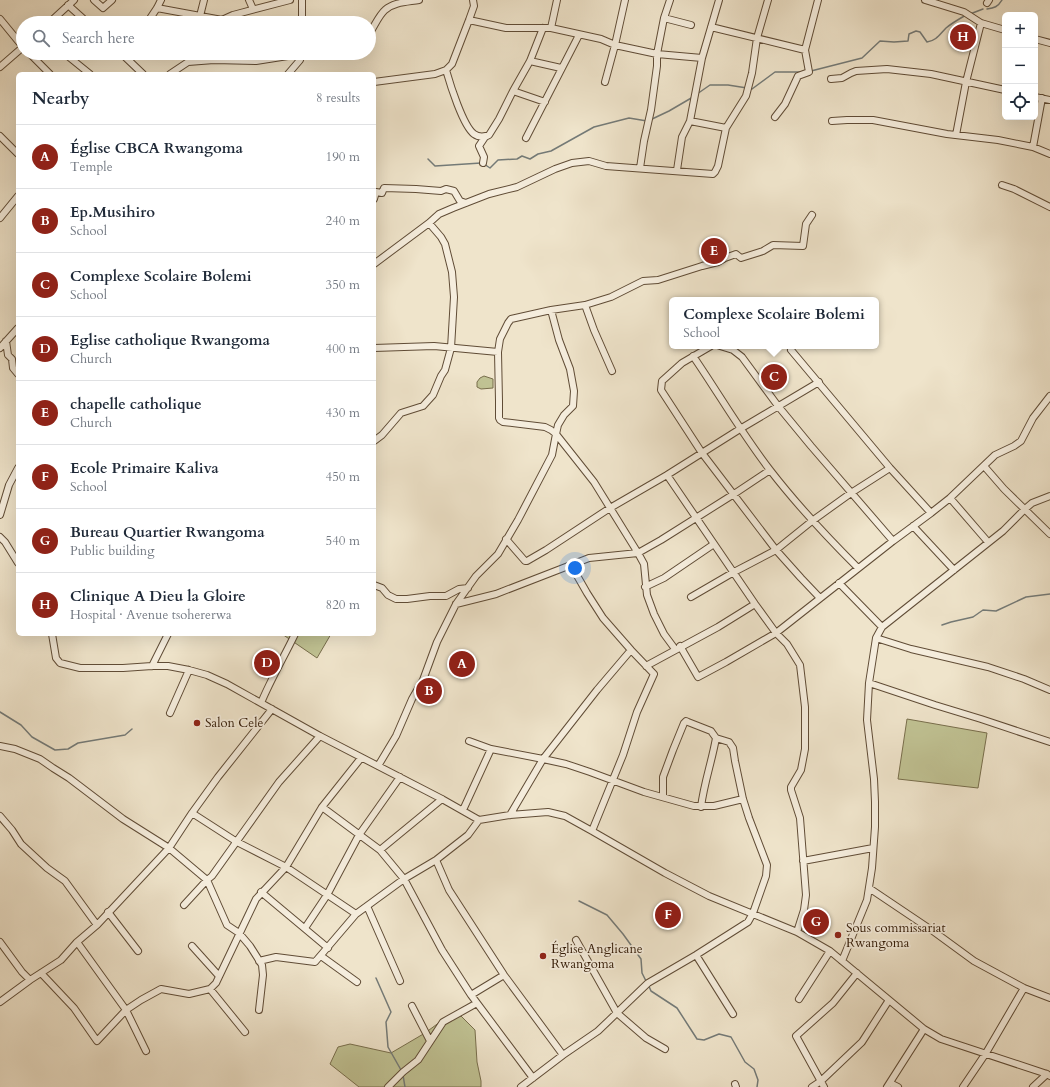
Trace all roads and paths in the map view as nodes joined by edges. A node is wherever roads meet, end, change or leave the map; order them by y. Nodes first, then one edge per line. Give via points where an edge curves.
1 (74, 0) edge
2 (94, 0) edge
3 (112, 0) edge
4 (161, 0) edge
5 (204, 0) edge
6 (249, 0) edge
7 (290, 0) edge
8 (302, 0) edge
9 (419, 0) edge
10 (473, 0) edge
11 (557, 0) edge
12 (625, 0) edge
13 (670, 0) edge
14 (719, 0) edge
15 (768, 0) edge
16 (818, 0) edge
17 (925, 0) edge
18 (68, 5) junction
19 (157, 8) junction
20 (253, 9) junction
21 (56, 16) edge
22 (80, 16) edge
23 (152, 16) edge
24 (200, 16) joint
25 (231, 16) edge
26 (302, 16) edge
27 (664, 18) junction
28 (0, 19) edge
29 (470, 20) junction
30 (981, 22) junction
31 (376, 24) edge
32 (691, 25) dead end
33 (711, 27) junction
34 (543, 28) junction
35 (551, 28) junction
36 (1002, 29) edge
37 (579, 34) junction
38 (16, 38) edge
39 (757, 38) junction
40 (1038, 40) edge
41 (1050, 43) edge
42 (615, 45) junction
43 (805, 50) junction
44 (16, 53) edge
45 (657, 54) junction
46 (702, 58) junction
47 (36, 60) edge
48 (73, 60) edge
49 (130, 60) edge
50 (214, 60) edge
51 (214, 60) edge
52 (256, 60) edge
53 (300, 60) edge
54 (530, 61) junction
55 (188, 62) joint
56 (0, 67) edge
57 (561, 68) junction
58 (446, 70) junction
59 (48, 72) edge
60 (88, 72) edge
61 (141, 72) edge
62 (173, 72) edge
63 (290, 72) edge
64 (831, 79) dead end
65 (376, 82) edge
66 (605, 82) dead end
67 (966, 82) junction
68 (1002, 89) edge
69 (513, 90) junction
70 (1038, 97) edge
71 (1042, 98) junction
72 (1050, 100) edge
73 (545, 102) junction
74 (775, 117) dead end
75 (690, 121) junction
76 (832, 121) dead end
77 (726, 128) junction
78 (956, 135) junction
79 (486, 136) junction
80 (2, 138) edge
81 (526, 138) dead end
82 (0, 146) edge
83 (1033, 147) junction
84 (16, 152) edge
85 (1050, 154) edge
86 (483, 163) dead end
87 (640, 168) junction
88 (677, 170) junction
89 (1002, 185) dead end
90 (376, 192) edge
91 (16, 198) edge
92 (466, 203) junction
93 (1050, 207) edge
94 (812, 215) dead end
95 (0, 218) edge
96 (429, 223) junction
97 (376, 263) edge
98 (585, 305) junction
99 (552, 310) junction
100 (16, 330) edge
101 (6, 341) junction
102 (0, 348) edge
103 (376, 348) edge
104 (451, 348) junction
105 (706, 349) edge
106 (730, 349) edge
107 (792, 350) dead end
108 (498, 352) junction
109 (693, 356) junction
110 (16, 371) edge
111 (612, 372) dead end
112 (819, 382) junction
113 (1050, 396) edge
114 (778, 406) junction
115 (740, 429) junction
116 (556, 434) junction
117 (376, 440) edge
118 (702, 453) junction
119 (984, 466) junction
120 (890, 468) junction
121 (770, 470) junction
122 (16, 472) edge
123 (667, 475) junction
124 (851, 493) junction
125 (734, 494) junction
126 (1050, 496) edge
127 (950, 498) junction
128 (610, 508) junction
129 (1025, 509) junction
130 (931, 513) junction
131 (0, 515) edge
132 (696, 518) junction
133 (812, 521) junction
134 (913, 526) junction
135 (1050, 534) edge
136 (0, 537) edge
137 (506, 539) junction
138 (893, 541) junction
139 (988, 542) junction
140 (714, 544) junction
141 (776, 550) junction
142 (638, 553) junction
143 (16, 560) edge
144 (571, 565) junction
145 (858, 568) junction
146 (954, 570) junction
147 (734, 572) junction
148 (839, 583) junction
149 (376, 586) edge
150 (645, 587) junction
151 (468, 588) junction
152 (691, 597) dead end
153 (820, 598) junction
154 (456, 604) junction
155 (755, 604) junction
156 (882, 627) junction
157 (776, 633) junction
158 (52, 636) edge
159 (167, 636) edge
160 (294, 636) edge
161 (876, 638) junction
162 (678, 648) junction
163 (631, 650) junction
164 (152, 666) junction
165 (646, 666) junction
166 (189, 670) junction
167 (868, 683) junction
168 (1050, 690) edge
169 (261, 703) junction
170 (272, 709) junction
171 (170, 713) dead end
172 (320, 736) junction
173 (716, 738) junction
174 (469, 741) dead end
175 (1050, 742) edge
176 (0, 746) edge
177 (491, 749) junction
178 (361, 758) junction
179 (543, 759) junction
180 (378, 766) junction
181 (400, 777) junction
182 (612, 781) junction
183 (663, 797) junction
184 (442, 799) junction
185 (743, 799) junction
186 (701, 806) junction
187 (322, 807) junction
188 (463, 810) junction
189 (192, 813) junction
190 (510, 815) junction
191 (0, 816) edge
192 (479, 820) junction
193 (592, 831) junction
194 (359, 835) junction
195 (237, 842) junction
196 (169, 848) junction
197 (873, 848) junction
198 (380, 850) junction
199 (436, 860) junction
200 (804, 861) junction
201 (286, 867) junction
202 (404, 879) junction
203 (207, 880) junction
204 (869, 888) junction
205 (261, 892) junction
206 (327, 895) junction
207 (184, 906) dead end
208 (367, 906) junction
209 (108, 912) junction
210 (753, 913) junction
211 (356, 914) junction
212 (96, 925) junction
213 (305, 928) junction
214 (797, 932) junction
215 (239, 933) junction
216 (576, 940) dead end
217 (0, 942) edge
218 (77, 942) junction
219 (192, 946) dead end
220 (328, 948) junction
221 (138, 951) dead end
222 (830, 951) junction
223 (696, 955) junction
224 (321, 956) junction
225 (259, 961) junction
226 (842, 961) junction
227 (41, 973) junction
228 (857, 973) junction
229 (504, 975) junction
230 (219, 976) junction
231 (30, 980) junction
232 (400, 981) dead end
233 (358, 982) dead end
234 (1024, 988) junction
235 (210, 989) junction
236 (471, 995) junction
237 (1050, 998) edge
238 (799, 999) dead end
239 (890, 1000) junction
240 (0, 1002) edge
241 (477, 1003) junction
242 (412, 1006) dead end
243 (126, 1010) junction
244 (258, 1010) dead end
245 (617, 1012) junction
246 (733, 1014) dead end
247 (924, 1029) junction
248 (245, 1032) dead end
249 (430, 1041) junction
250 (665, 1049) dead end
251 (146, 1051) dead end
252 (986, 1053) junction
253 (563, 1055) junction
254 (1048, 1075) edge
255 (533, 1078) junction
256 (823, 1084) edge
257 (889, 1085) edge
258 (388, 1087) edge
259 (521, 1087) edge
260 (812, 1087) edge
261 (898, 1087) edge
262 (963, 1087) edge
263 (1033, 1087) edge

1 - 18 street
2 - 3 street via 103,8
4 - 19 street
5 - 24 street
6 - 20 street
7 - 20 street
8 - 26 street
9 - 31 street via 391,6
10 - 29 street
11 - 35 street
12 - 42 street
13 - 27 street
14 - 33 street
15 - 39 street
16 - 43 street
17 - 30 street via 968,14
18 - 21 street
18 - 22 street
19 - 23 street
19 - 24 street
20 - 25 street
27 - 32 street
27 - 45 street
28 - 38 street
29 - 34 street via 506,28
29 - 58 street via 452,64
30 - 36 street
30 - 67 street
33 - 39 street
33 - 46 street
34 - 35 street
34 - 54 street
35 - 37 street
37 - 42 street
37 - 57 street
39 - 43 street
39 - 77 street via 746,96
40 - 41 street
42 - 45 street
42 - 66 street
43 - 74 street via 810,72 798,76 785,104
44 - 56 street
45 - 46 street
45 - 87 street via 651,110
46 - 75 street
47 - 59 street
48 - 60 street
49 - 61 street
50 - 52 street
51 - 55 street
53 - 63 street
54 - 57 street
54 - 69 street
55 - 62 street
57 - 73 street
58 - 65 street via 435,74
58 - 79 street via 470,130 479,137
64 - 67 street via 842,78 856,71 887,69 931,74
67 - 68 street
67 - 78 street
69 - 73 street
69 - 79 street via 499,119
70 - 71 street
71 - 72 street
71 - 83 street
73 - 81 street
75 - 77 street
75 - 88 street via 682,137
76 - 78 street via 873,120
77 - 88 street via 718,166 713,174
78 - 83 street
79 - 86 street via 479,146 484,157
80 - 82 street
80 - 84 street
83 - 85 street
87 - 88 street
87 - 92 street via 606,166 589,161 572,162 517,187
89 - 93 street
90 - 92 street via 382,193 384,188 441,191 446,189 454,191 460,201
91 - 95 street
92 - 96 street via 439,214
94 - 98 street via 806,224 803,246 773,245 741,258 736,254 658,280 643,281 611,297
96 - 97 street
96 - 104 street via 445,244 452,272 454,297
98 - 99 street
98 - 111 street
99 - 108 street via 511,320 500,339
99 - 116 street via 570,368 574,391 573,406 564,415
100 - 101 street
101 - 102 street
101 - 110 street via 8,355
103 - 104 street
104 - 108 street
104 - 117 street via 446,370 433,395 423,406 401,413
105 - 109 street
106 - 114 street via 742,357
107 - 112 street
108 - 116 street via 500,420 545,427
109 - 115 street
109 - 118 street via 662,381 661,390
112 - 114 street
112 - 120 street
113 - 119 street via 1033,418 1021,441 995,455
114 - 115 street
114 - 124 street
115 - 118 street
115 - 121 street
116 - 128 street via 594,482
116 - 137 street via 552,455
118 - 123 street
118 - 125 street
119 - 127 street
119 - 129 street
120 - 124 street
120 - 130 street
121 - 125 street
121 - 133 street
122 - 131 street via 9,484
123 - 128 street
123 - 132 street
124 - 133 street
124 - 138 street
125 - 132 street
125 - 141 street
126 - 129 street via 1032,503
127 - 130 street
127 - 139 street
128 - 137 street via 527,561
128 - 142 street
129 - 135 street
129 - 139 street
130 - 134 street
132 - 140 street
132 - 142 street
133 - 141 street
133 - 145 street
134 - 138 street
134 - 146 street
136 - 143 street
137 - 151 street via 498,554
138 - 145 street
139 - 146 street
140 - 147 street
140 - 150 street via 664,578
141 - 147 street
141 - 153 street
142 - 144 street via 589,558
142 - 150 street via 644,564
144 - 154 street via 496,594
144 - 163 street via 603,618
145 - 148 street
146 - 156 street
147 - 152 street
147 - 155 street
148 - 153 street
148 - 156 street
149 - 151 street via 396,599 446,596
150 - 162 street via 664,634
151 - 154 street
153 - 157 street
154 - 180 street via 437,642 423,680 396,736
155 - 157 street
155 - 162 street
156 - 161 street
157 - 162 street via 698,677
157 - 200 street via 787,644 800,665 803,687 805,749 801,770 791,790 800,818
158 - 164 street via 56,658 60,663 80,668
159 - 164 street
160 - 169 street
161 - 167 street
161 - 168 street via 988,667
162 - 165 street
163 - 165 street
163 - 179 street
164 - 166 street
165 - 182 street via 654,674
166 - 169 street via 227,684
166 - 171 street
167 - 175 street
167 - 197 street via 868,720 875,794
169 - 170 street
170 - 172 street
170 - 189 street
172 - 178 street
172 - 195 street via 279,782
173 - 183 street via 711,731 686,721 684,723 663,777
173 - 185 street via 731,743
173 - 186 street
174 - 177 street
176 - 196 street via 40,759
177 - 179 street
177 - 188 street
178 - 180 street
178 - 187 street
179 - 182 street
179 - 190 street
180 - 181 street
181 - 184 street
181 - 194 street
182 - 183 street
182 - 193 street
183 - 186 street
184 - 188 street
184 - 198 street
185 - 186 street via 714,806
185 - 210 street via 767,865 766,876
187 - 194 street
187 - 201 street
188 - 192 street
189 - 195 street
189 - 196 street
190 - 192 street
190 - 193 street via 548,812 565,816
191 - 212 street via 21,844 65,881
192 - 199 street via 468,835
193 - 210 street via 709,896
194 - 198 street
194 - 206 street
195 - 201 street
195 - 203 street
196 - 203 street
196 - 209 street
197 - 200 street
197 - 204 street
198 - 202 street
199 - 202 street
199 - 229 street via 449,890
200 - 214 street via 806,902
201 - 205 street
201 - 206 street
202 - 208 street
202 - 236 street via 442,950
203 - 207 street
203 - 215 street via 227,925
204 - 226 street via 867,900
204 - 234 street via 974,961
205 - 213 street
205 - 215 street
206 - 211 street
206 - 213 street
208 - 211 street
208 - 232 street
209 - 212 street
209 - 221 street
210 - 214 street
210 - 223 street via 748,922
211 - 220 street
212 - 218 street
213 - 220 street
214 - 222 street
215 - 225 street
215 - 230 street
216 - 245 street
217 - 231 street
218 - 227 street via 61,960
218 - 243 street
219 - 230 street
220 - 224 street
222 - 226 street
222 - 238 street
223 - 245 street via 648,983
223 - 246 street
224 - 225 street via 315,962 276,957
224 - 233 street
225 - 244 street via 263,975
226 - 228 street
227 - 231 street
227 - 243 street via 74,1008 97,1041
228 - 239 street
228 - 256 street via 833,1003 796,1036
229 - 236 street
229 - 253 street
230 - 235 street
231 - 240 street
234 - 237 street
234 - 252 street
235 - 243 street via 189,994 161,989
235 - 248 street
236 - 241 street
239 - 247 street
239 - 256 street via 862,1042
241 - 249 street via 443,1022
241 - 255 street
242 - 249 street
243 - 251 street
245 - 250 street via 646,1038
245 - 253 street via 598,1031
247 - 252 street via 941,1039
247 - 257 street
249 - 258 street via 418,1060
252 - 254 street
252 - 262 street
253 - 255 street
254 - 263 street
255 - 259 street
256 - 260 street
257 - 261 street

